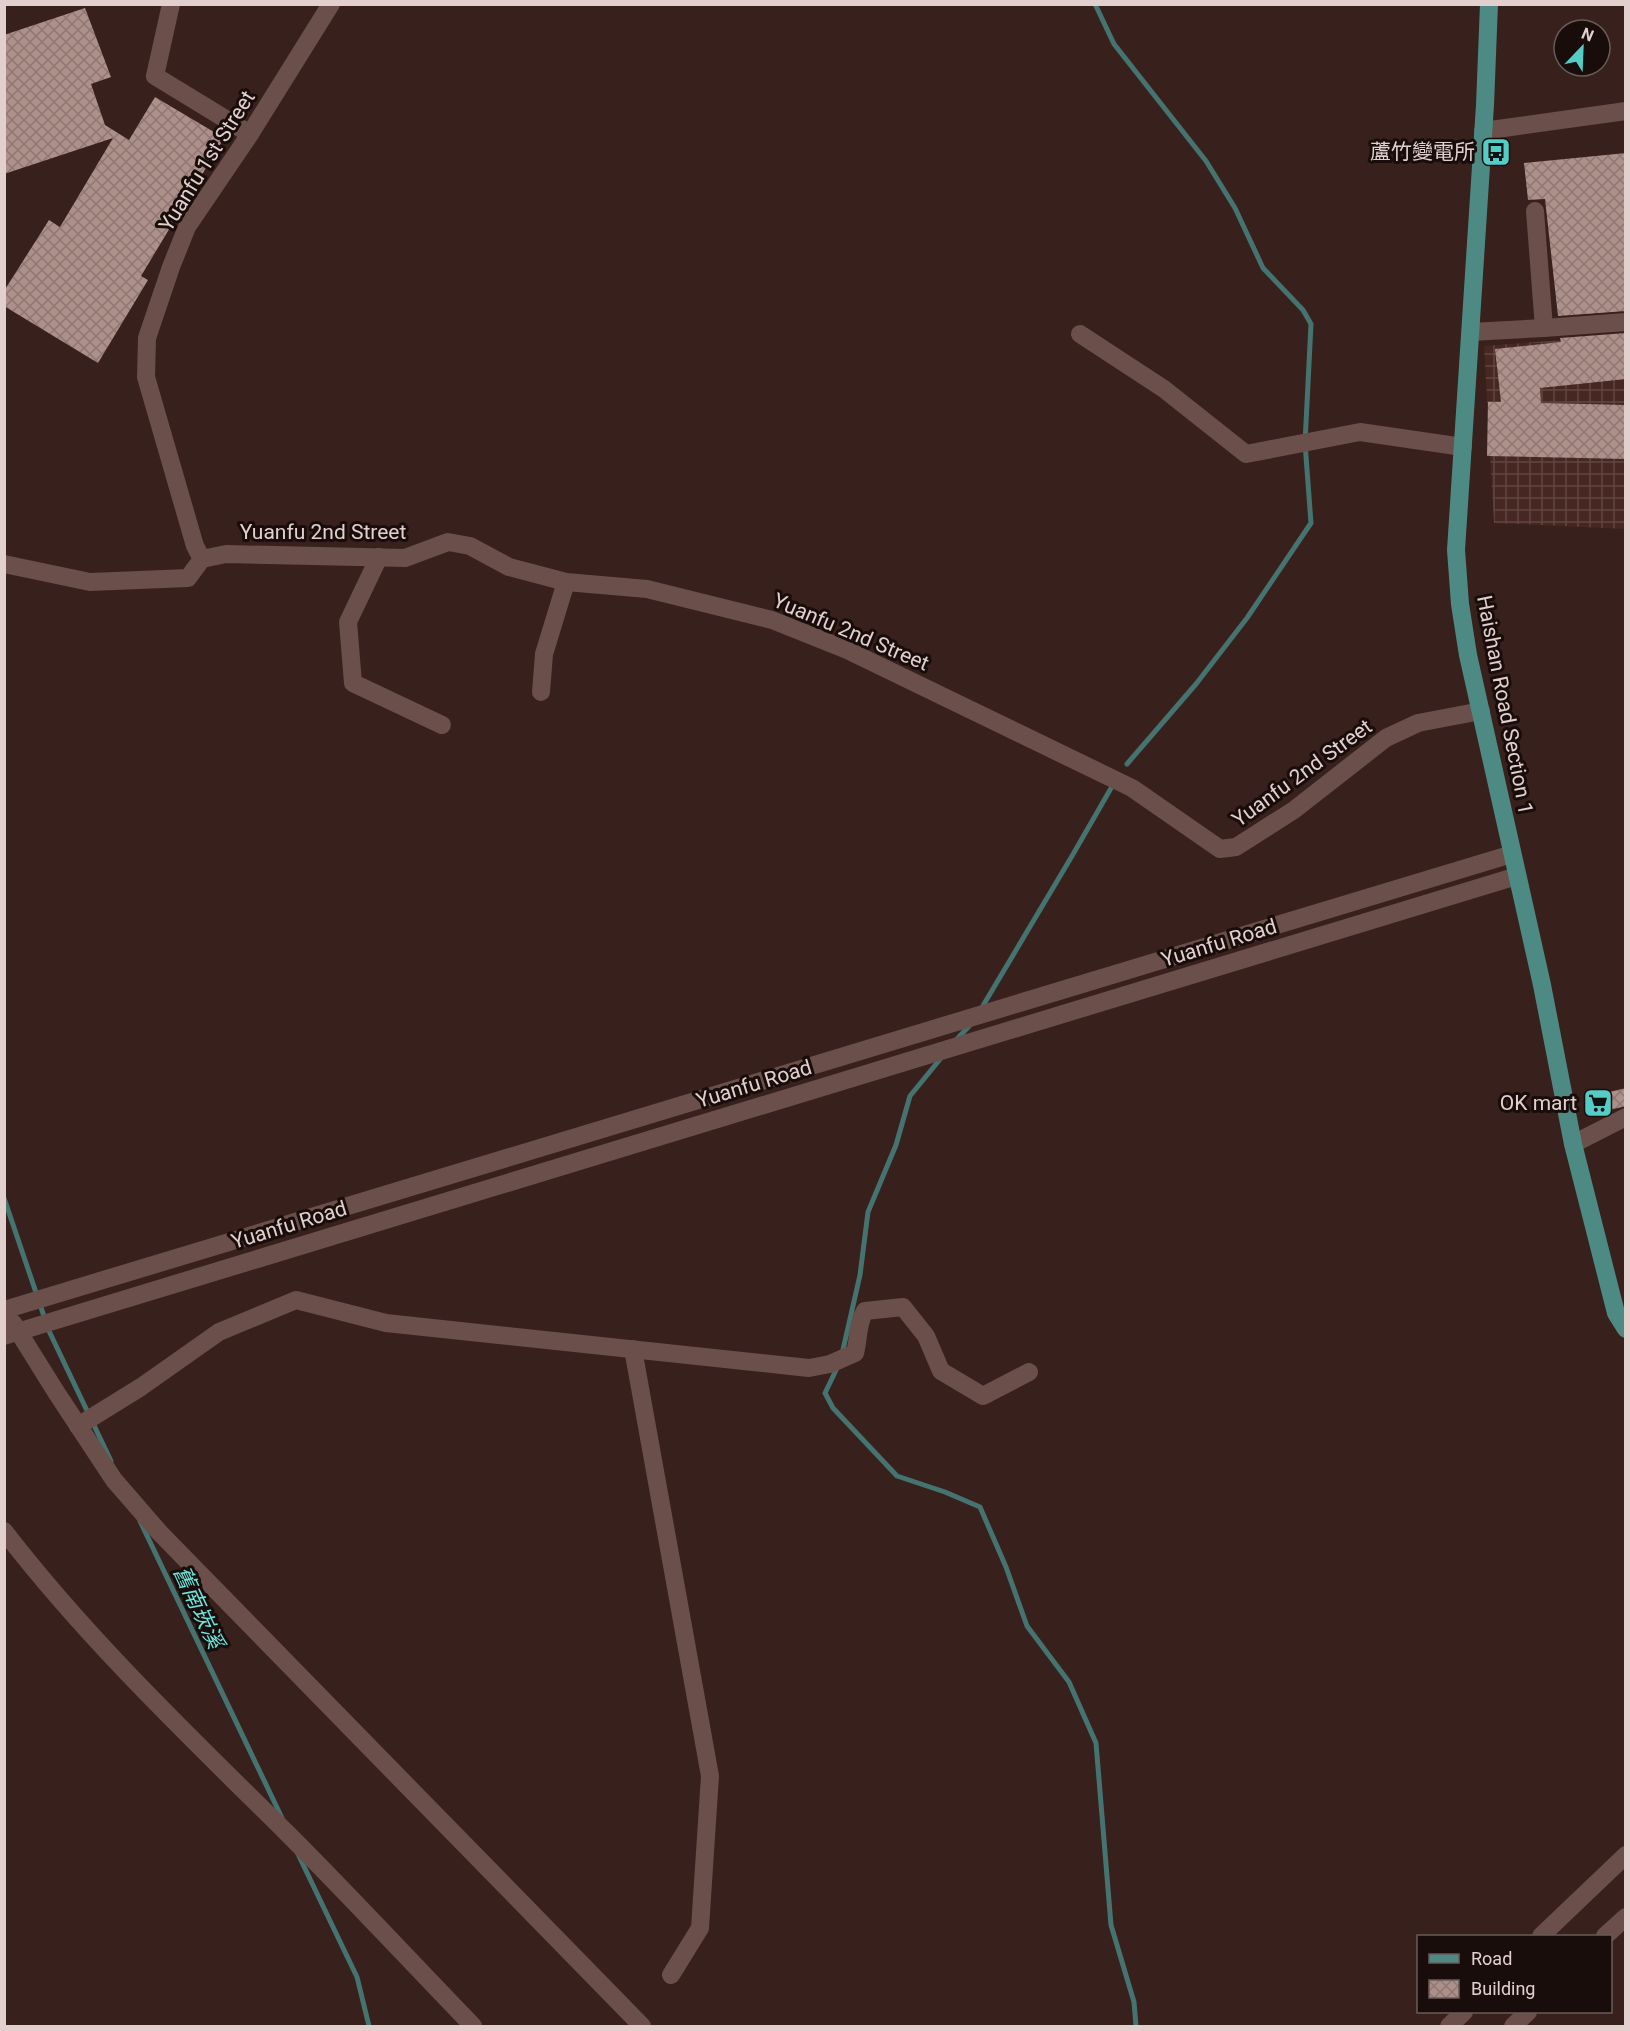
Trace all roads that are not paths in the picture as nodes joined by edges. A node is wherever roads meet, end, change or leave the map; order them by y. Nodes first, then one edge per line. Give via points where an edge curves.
1 (171, 4) edge
2 (331, 4) edge
3 (1489, 4) edge
4 (1626, 111) edge
5 (1483, 131) junction
6 (250, 134) junction
7 (1535, 211) dead end
8 (1626, 322) edge
9 (1544, 328) junction
10 (1471, 332) junction
11 (1080, 334) dead end
12 (1463, 447) junction
13 (379, 557) junction
14 (202, 559) junction
15 (4, 564) edge
16 (566, 582) junction
17 (541, 692) dead end
18 (1481, 711) junction
19 (442, 725) dead end
20 (1512, 854) junction
21 (1518, 876) junction
22 (1626, 1117) edge
23 (1574, 1144) junction
24 (5, 1309) edge
25 (1626, 1329) edge
26 (11, 1334) edge
27 (633, 1349) junction
28 (1029, 1372) dead end
29 (79, 1425) junction
30 (4, 1530) edge
31 (1626, 1855) edge
32 (1626, 1917) edge
33 (1543, 1935) edge
34 (1606, 1935) edge
35 (671, 1975) dead end
36 (1463, 2013) edge
37 (1527, 2013) edge
38 (473, 2026) edge
39 (642, 2026) edge
40 (1449, 2026) edge
41 (1513, 2026) edge

1 - 6 street via 155,76
2 - 6 street, Yuanfu 1st Street
3 - 5 main road, Haishan Road Section 1
4 - 5 street
5 - 10 main road, Haishan Road Section 1
6 - 14 street, Yuanfu 1st Street via 187,227 147,338 146,377
7 - 9 street
8 - 9 street
9 - 10 street
10 - 12 main road, Haishan Road Section 1
11 - 12 street via 1164,390 1246,454 1360,432
12 - 18 main road, Haishan Road Section 1 via 1456,550 1460,604
13 - 14 street, Yuanfu 2nd Street via 226,555
13 - 16 street, Yuanfu 2nd Street via 405,558 448,542 470,546 509,567
13 - 19 street via 348,622 352,683
14 - 15 street via 188,578 90,582
16 - 17 street via 544,654
16 - 18 street, Yuanfu 2nd Street via 647,589 772,620 836,646 1132,788 1220,849 1236,847 1294,810 1386,738 1418,723
18 - 20 main road, Haishan Road Section 1
20 - 21 main road, Haishan Road Section 1
20 - 24 street, Yuanfu Road
21 - 23 main road, Haishan Road Section 1
21 - 26 street, Yuanfu Road
22 - 23 street
23 - 25 main road, Haishan Road Section 1 via 1616,1313
24 - 26 street
26 - 29 street
27 - 28 street via 809,1368 855,1353 859,1322 865,1311 903,1307 926,1336 941,1371 983,1396
27 - 29 street via 386,1323 296,1300 219,1332
27 - 35 street via 710,1776 700,1928
29 - 39 street via 114,1480 167,1540
30 - 38 street via 94,1638
31 - 33 street
32 - 34 street
36 - 40 street
37 - 41 street

